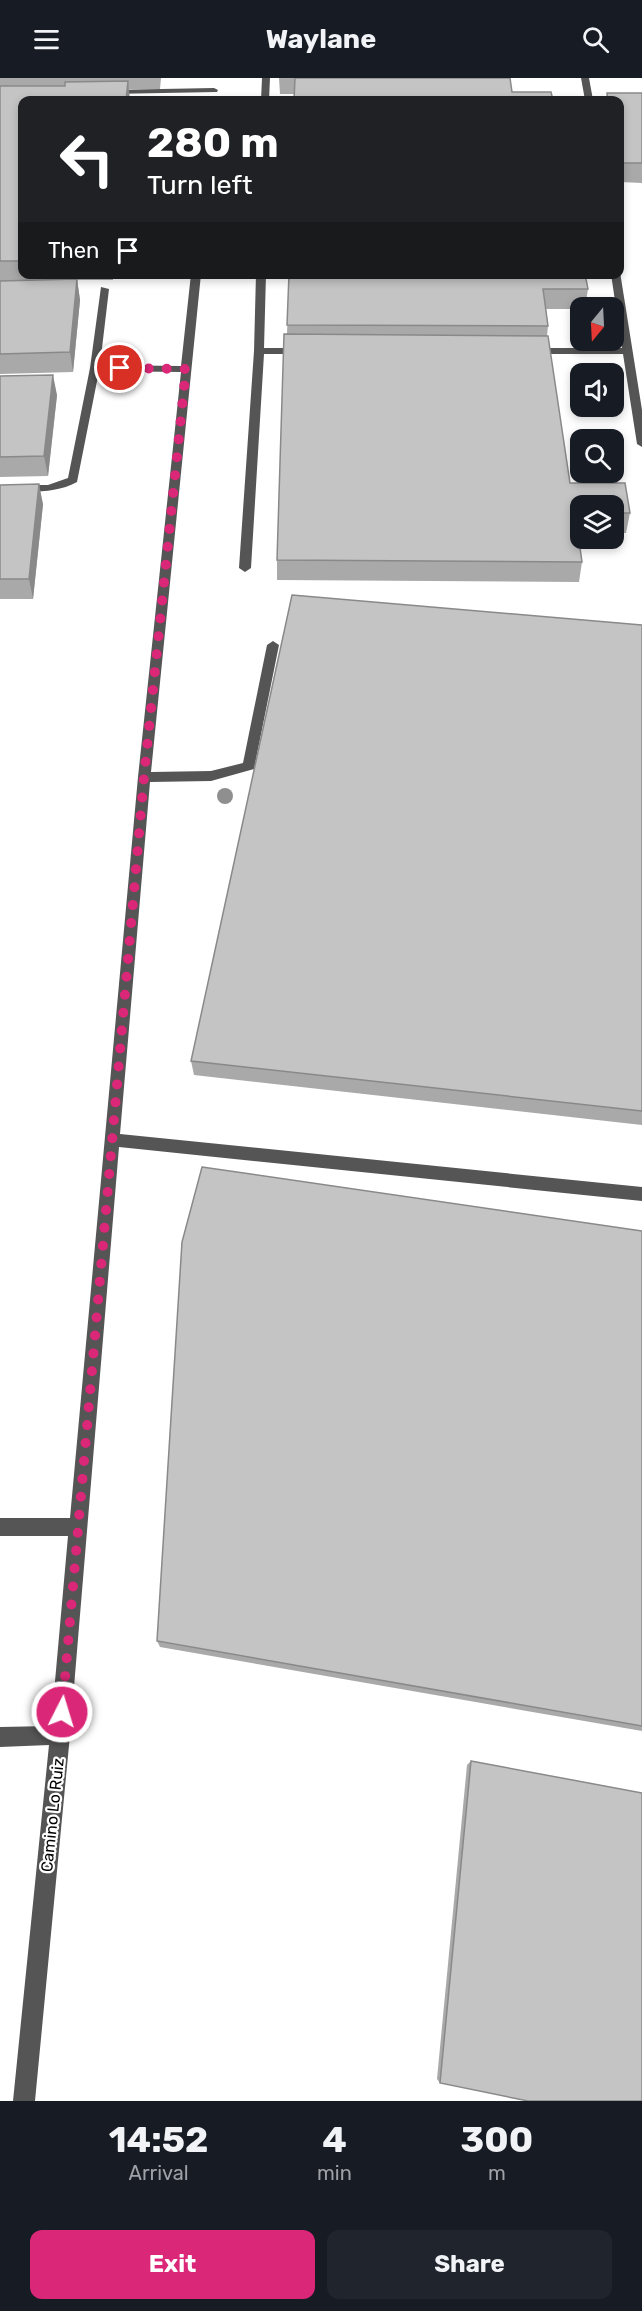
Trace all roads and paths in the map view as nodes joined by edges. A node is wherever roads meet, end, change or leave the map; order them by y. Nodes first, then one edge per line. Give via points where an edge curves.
1 (216, 78) edge
2 (266, 78) edge
3 (585, 78) edge
4 (214, 90) junction
5 (95, 93) edge
6 (213, 96) edge
7 (265, 96) edge
8 (588, 96) edge
9 (195, 279) edge
10 (261, 279) edge
11 (617, 279) edge
12 (104, 290) dead end
13 (259, 351) junction
14 (319, 351) edge
15 (521, 351) edge
16 (628, 351) junction
17 (95, 368) junction
18 (186, 369) junction
19 (642, 444) edge
20 (0, 488) edge
21 (244, 568) dead end
22 (273, 645) dead end
23 (144, 777) junction
24 (113, 1140) junction
25 (642, 1194) edge
26 (0, 1527) edge
27 (79, 1527) junction
28 (60, 1735) junction
29 (0, 1737) edge
30 (24, 2101) edge

1 - 4 street
2 - 7 street
3 - 8 street
4 - 5 street
4 - 6 street
9 - 18 street, Camino Lo Ruiz
10 - 13 street
11 - 16 street
12 - 17 street
13 - 14 street
13 - 21 street
15 - 16 street
16 - 19 street
17 - 18 street
17 - 20 street via 73,480 54,487
18 - 23 street, Camino Lo Ruiz
22 - 23 street via 249,766 225,774
23 - 24 street, Camino Lo Ruiz
24 - 25 street
24 - 27 street, Camino Lo Ruiz
26 - 27 street
27 - 28 street, Camino Lo Ruiz
28 - 29 street
28 - 30 street, Camino Lo Ruiz

